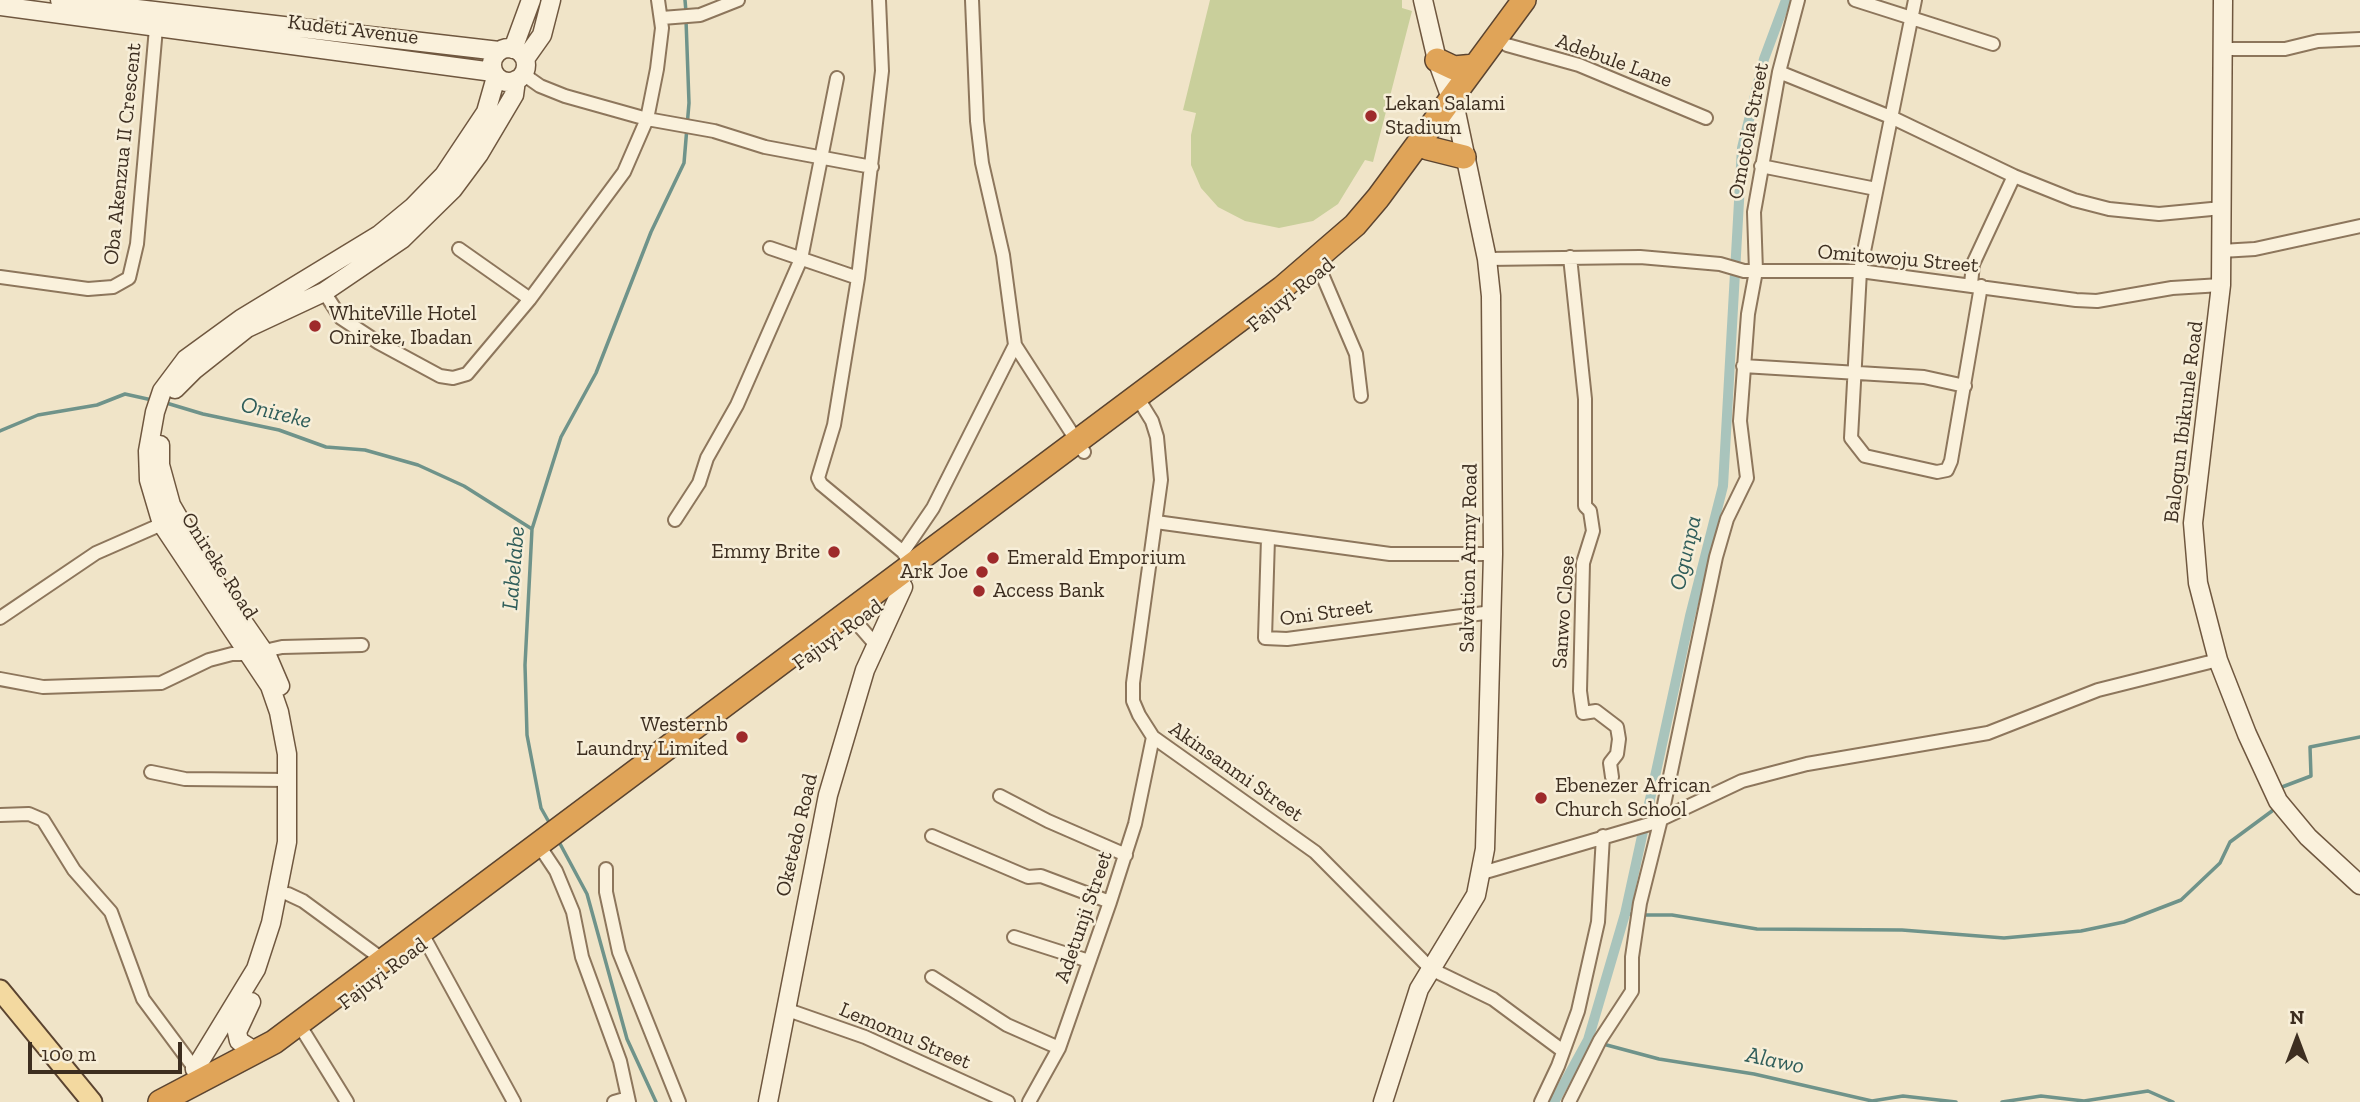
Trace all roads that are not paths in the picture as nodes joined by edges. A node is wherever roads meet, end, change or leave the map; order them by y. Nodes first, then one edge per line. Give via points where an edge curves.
1 (60, 0) edge
2 (531, 0) edge
3 (551, 0) edge
4 (658, 0) edge
5 (738, 0) edge
6 (879, 0) edge
7 (972, 0) edge
8 (1423, 0) edge
9 (1524, 0) edge
10 (1540, 0) edge
11 (1798, 0) edge
12 (1855, 0) edge
13 (1915, 0) edge
14 (2223, 0) edge
15 (0, 6) edge
16 (157, 13) edge
17 (662, 18) junction
18 (1910, 19) junction
19 (2360, 39) edge
20 (1993, 44) dead end
21 (1507, 45) junction
22 (2222, 49) junction
23 (1437, 60) junction
24 (515, 63) junction
25 (1475, 66) junction
26 (1779, 72) junction
27 (495, 74) junction
28 (837, 78) dead end
29 (1454, 105) junction
30 (1706, 118) dead end
31 (1893, 118) junction
32 (647, 119) junction
33 (1428, 148) junction
34 (820, 155) junction
35 (1464, 157) junction
36 (1760, 166) junction
37 (872, 167) junction
38 (2014, 176) junction
39 (1876, 189) junction
40 (2222, 208) junction
41 (2360, 226) edge
42 (770, 248) dead end
43 (459, 249) dead end
44 (2221, 251) junction
45 (1570, 257) junction
46 (1486, 259) junction
47 (801, 260) junction
48 (1750, 271) junction
49 (1860, 271) junction
50 (1321, 272) junction
51 (0, 277) edge
52 (858, 278) junction
53 (1976, 285) junction
54 (2221, 285) junction
55 (324, 292) junction
56 (530, 299) junction
57 (244, 323) junction
58 (1015, 345) junction
59 (1743, 366) junction
60 (1855, 373) junction
61 (1965, 386) junction
62 (1361, 396) dead end
63 (1140, 401) junction
64 (162, 402) junction
65 (1079, 447) junction
66 (675, 520) dead end
67 (1156, 522) junction
68 (162, 524) junction
69 (1268, 538) junction
70 (1493, 554) junction
71 (906, 568) junction
72 (1492, 612) junction
73 (0, 618) edge
74 (853, 618) junction
75 (875, 644) junction
76 (362, 645) dead end
77 (257, 652) junction
78 (2218, 660) junction
79 (0, 679) edge
80 (1153, 737) junction
81 (150, 772) dead end
82 (1612, 777) dead end
83 (287, 780) junction
84 (1000, 796) dead end
85 (0, 815) edge
86 (1657, 821) junction
87 (932, 836) dead end
88 (1603, 836) junction
89 (546, 846) junction
90 (1126, 855) junction
91 (606, 869) dead end
92 (1482, 873) junction
93 (2360, 885) edge
94 (288, 894) junction
95 (1110, 902) junction
96 (1014, 937) dead end
97 (426, 941) junction
98 (383, 959) junction
99 (1089, 961) junction
100 (1431, 969) junction
101 (932, 977) dead end
102 (0, 990) edge
103 (785, 1009) junction
104 (0, 1010) edge
105 (305, 1034) junction
106 (1059, 1048) junction
107 (1563, 1051) junction
108 (256, 1052) junction
109 (197, 1086) edge
110 (629, 1100) edge
111 (80, 1102) edge
112 (92, 1102) edge
113 (160, 1102) edge
114 (347, 1102) edge
115 (514, 1102) edge
116 (614, 1102) edge
117 (679, 1102) edge
118 (768, 1102) edge
119 (1008, 1102) edge
120 (1029, 1102) edge
121 (1383, 1102) edge
122 (1541, 1102) edge
123 (1570, 1102) edge

1 - 16 main road, Kudeti Avenue
2 - 24 main road
3 - 24 main road via 542,35
4 - 17 street
5 - 17 street via 686,16
6 - 37 street via 882,71
7 - 58 street via 982,163 1003,255
8 - 23 main road, Salvation Army Road
9 - 25 highway, Fajuyi Road
10 - 21 highway, Fajuyi Road
11 - 26 street, Omotola Street
12 - 18 street
13 - 18 street
14 - 22 main road, Balogun Ibikunle Road
15 - 16 main road, Kudeti Avenue
16 - 24 main road, Kudeti Avenue
16 - 27 main road, Kudeti Avenue
16 - 51 street, Oba Akenzua II Crescent via 137,244 129,278 113,287 88,289
17 - 32 street
18 - 20 street
18 - 31 street
19 - 22 street via 2318,41 2284,50
21 - 29 highway, Fajuyi Road
21 - 30 street, Adebule Lane via 1579,65
22 - 40 main road, Balogun Ibikunle Road
23 - 25 highway via 1454,68
23 - 29 main road, Salvation Army Road
24 - 27 main road, Kudeti Avenue via 509,82
24 - 27 main road via 492,61
24 - 32 street via 540,86
24 - 55 main road via 514,94 453,188 402,239
25 - 29 highway, Fajuyi Road
26 - 31 street
26 - 36 street, Omotola Street
27 - 57 main road via 485,112 444,175 413,208
28 - 34 street
29 - 33 highway, Fajuyi Road
29 - 35 main road, Salvation Army Road
29 - 63 highway, Fajuyi Road via 1355,225
31 - 38 street
31 - 39 street
32 - 34 street
32 - 56 street via 624,172
33 - 35 highway
33 - 50 highway, Fajuyi Road via 1381,213
34 - 37 street
34 - 47 street
35 - 46 main road, Salvation Army Road
36 - 39 street
36 - 48 street, Omotola Street
37 - 52 street
38 - 40 street via 2109,209 2159,214
38 - 53 street via 1973,264
39 - 49 street
40 - 44 main road, Balogun Ibikunle Road
41 - 44 street
42 - 47 street
43 - 56 street
44 - 54 main road, Balogun Ibikunle Road
45 - 46 street, Omitowoju Street
45 - 48 street, Omitowoju Street via 1640,257
45 - 82 street, Sanwo Close via 1585,399 1585,506 1593,531 1583,563 1580,691 1583,713 1596,711 1617,727
46 - 70 main road, Salvation Army Road via 1492,330
47 - 52 street
47 - 66 street via 737,405 707,458 699,483
48 - 49 street, Omitowoju Street
48 - 59 street, Omotola Street
49 - 53 street, Omitowoju Street
49 - 60 street
50 - 62 street via 1356,354
50 - 63 highway, Fajuyi Road via 1287,302
52 - 71 street via 834,425 818,478
53 - 54 street, Omitowoju Street via 2097,301
53 - 61 street
54 - 78 main road, Balogun Ibikunle Road via 2193,523 2198,583
55 - 56 street via 350,324 440,376 453,378 467,374
55 - 57 main road
57 - 64 main road
58 - 65 street
58 - 71 street
59 - 60 street
59 - 86 street, Omotola Street via 1740,421 1747,478 1727,519 1716,557
60 - 61 street via 1924,377
60 - 61 street via 1852,438 1857,449 1865,456 1937,472 1947,470 1951,461
63 - 65 highway, Fajuyi Road
63 - 67 street, Akinsanmi Street via 1152,421 1161,458
64 - 68 main road, Onireke Road via 148,452 149,480
64 - 77 main road, Onireke Road via 160,465 171,505
65 - 71 highway, Fajuyi Road
67 - 69 street
67 - 80 street, Akinsanmi Street via 1133,701
68 - 73 street via 96,553
68 - 77 main road, Onireke Road via 203,589
69 - 70 street via 1390,554
69 - 72 street, Oni Street via 1263,631 1272,641
70 - 72 main road, Salvation Army Road
71 - 74 highway, Fajuyi Road
71 - 75 main road, Oketedo Road
72 - 92 main road, Salvation Army Road
74 - 75 street
74 - 89 highway, Fajuyi Road
75 - 103 main road, Oketedo Road via 828,796
76 - 77 street
77 - 79 street via 209,660 161,683 43,687
77 - 83 main road, Onireke Road via 279,712
77 - 94 main road, Onireke Road via 281,686 296,752 297,798
78 - 86 street via 2098,690 1988,733 1807,764 1742,781
78 - 93 main road, Balogun Ibikunle Road via 2278,801 2308,837
80 - 90 street, Adetunji Street
80 - 100 street, Akinsanmi Street via 1315,852
81 - 83 street via 185,779
83 - 109 main road, Onireke Road via 287,842 262,951
84 - 90 street
85 - 109 street via 29,814 43,820 74,870 111,912 143,999
86 - 88 street
86 - 123 street, Omotola Street via 1638,914 1632,991
87 - 95 street via 1028,877 1041,876
88 - 92 street
88 - 107 street via 1598,922 1578,1011
89 - 97 highway, Fajuyi Road
89 - 98 highway, Fajuyi Road
89 - 110 street via 573,912 582,957 620,1061
90 - 95 street, Adetunji Street
91 - 117 street via 606,892 619,953
92 - 100 main road, Salvation Army Road via 1476,895
94 - 98 street
94 - 108 main road, Onireke Road via 274,951 239,1022 239,1041
95 - 99 street, Adetunji Street
96 - 99 street
97 - 105 highway, Fajuyi Road
97 - 115 street
98 - 108 highway, Fajuyi Road
99 - 106 street, Adetunji Street
100 - 107 street, Akinsanmi Street via 1493,999
100 - 121 main road, Salvation Army Road via 1408,1016
101 - 106 street via 1007,1025
102 - 112 main road
103 - 118 main road, Oketedo Road
103 - 119 street, Lemomu Street via 865,1037
104 - 111 main road
105 - 109 highway, Fajuyi Road via 248,1072
105 - 114 street
106 - 120 street, Adetunji Street
107 - 122 street
108 - 109 highway, Fajuyi Road
109 - 113 highway
110 - 116 street

